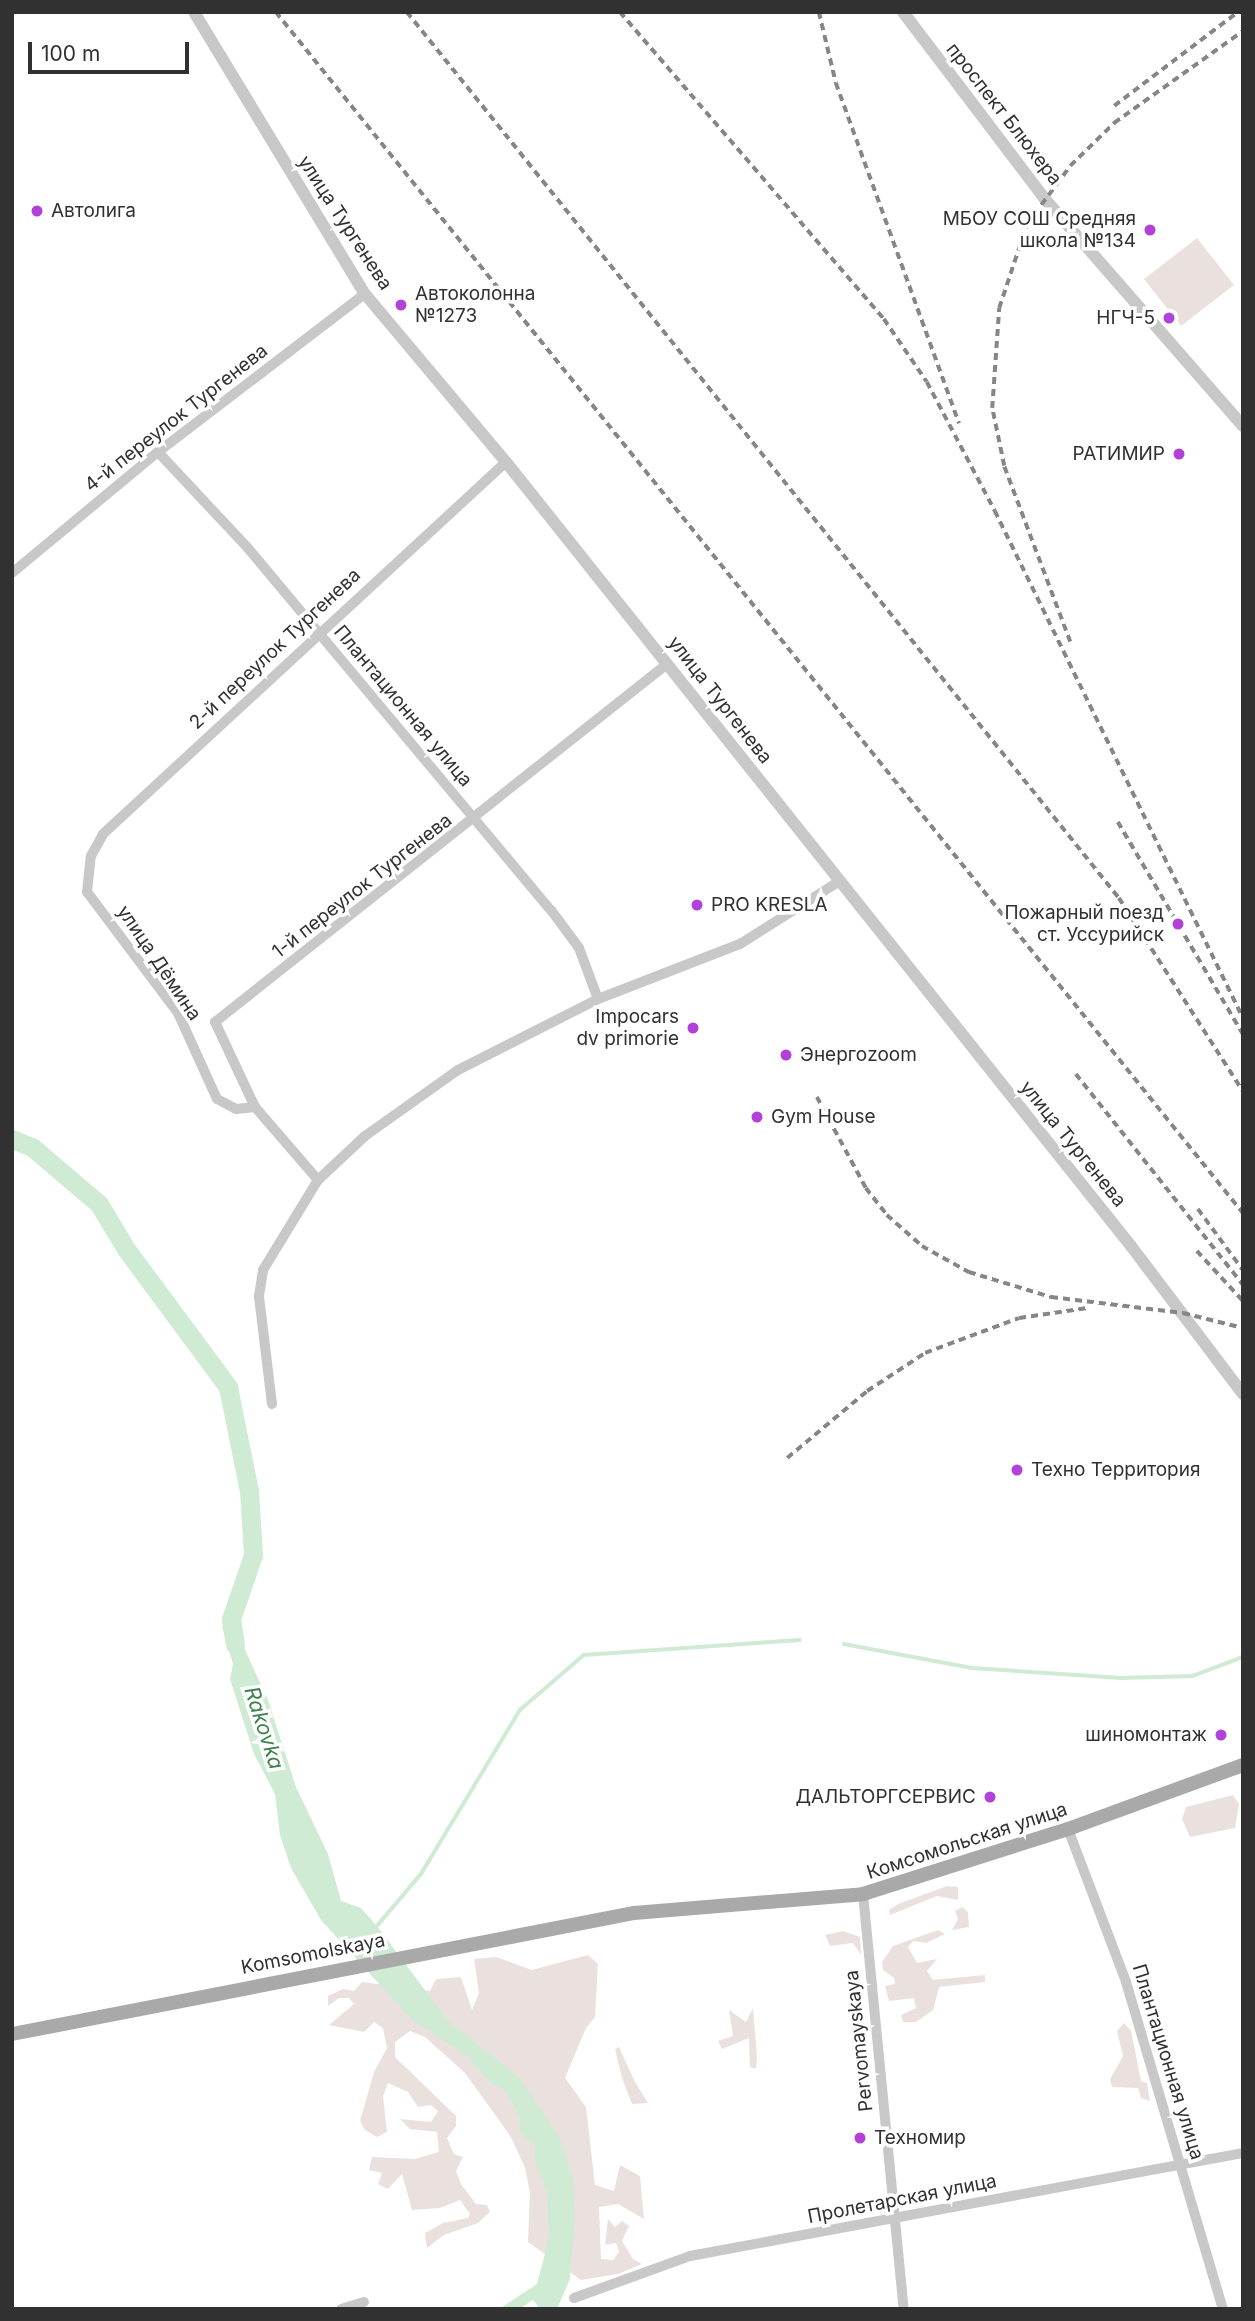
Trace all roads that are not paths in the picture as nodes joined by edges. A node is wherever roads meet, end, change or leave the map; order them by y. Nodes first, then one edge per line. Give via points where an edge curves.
1 (194, 12) edge
2 (903, 12) edge
3 (365, 295) junction
4 (1243, 426) edge
5 (158, 452) junction
6 (506, 462) junction
7 (12, 573) edge
8 (318, 631) junction
9 (667, 664) junction
10 (475, 820) junction
11 (87, 875) joint
12 (838, 882) junction
13 (598, 999) junction
14 (255, 1107) junction
15 (318, 1180) junction
16 (1243, 1394) edge
17 (272, 1404) dead end
18 (1243, 1765) edge
19 (1068, 1829) junction
20 (863, 1894) junction
21 (527, 1932) joint
22 (12, 2034) edge
23 (1243, 2153) edge
24 (1181, 2164) junction
25 (894, 2218) junction
26 (574, 2298) dead end
27 (363, 2302) dead end
28 (341, 2309) edge
29 (904, 2309) edge
30 (1223, 2309) edge

1 - 3 street, улица Тургенева
2 - 4 street, проспект Блюхера via 1044,198
3 - 5 street, 4-й переулок Тургенева
3 - 6 street, улица Тургенева
5 - 7 street, 4-й переулок Тургенева
5 - 8 street, Плантационная улица
6 - 8 street, 2-й переулок Тургенева
6 - 9 street, улица Тургенева
8 - 10 street, Плантационная улица
8 - 11 street, 2-й переулок Тургенева via 103,834
9 - 10 street, 1-й переулок Тургенева
9 - 12 street, улица Тургенева
10 - 13 street, Плантационная улица via 579,948
10 - 14 street, 1-й переулок Тургенева via 215,1022
11 - 14 street, улица Дёмина via 87,892 178,1013 217,1100 236,1109
12 - 13 street via 740,944
12 - 16 street, улица Тургенева via 1131,1246
13 - 15 street via 458,1070 417,1096
14 - 15 street
15 - 17 street via 263,1270 259,1296
18 - 19 main road, Комсомольская улица
19 - 20 main road, Комсомольская улица
19 - 24 street, Плантационная улица via 1126,1982
20 - 21 main road, Комсомольская улица via 634,1913
20 - 25 street, Pervomayskaya
21 - 22 main road, Komsomolskaya
23 - 24 street, Пролетарская улица
24 - 25 street, Пролетарская улица
24 - 30 street, Плантационная улица
25 - 26 street, Пролетарская улица via 664,2262
25 - 29 street, Pervomayskaya
27 - 28 street

